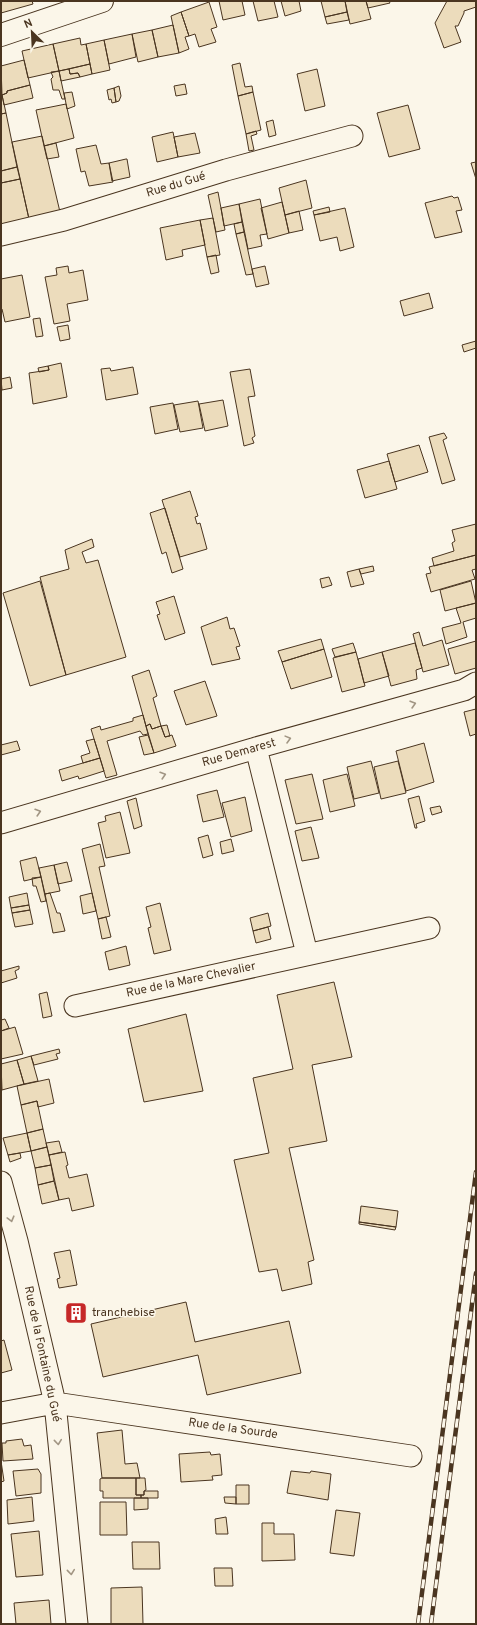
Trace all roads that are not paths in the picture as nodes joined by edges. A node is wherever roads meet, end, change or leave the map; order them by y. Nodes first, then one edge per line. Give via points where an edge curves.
1 (102, 1) edge
2 (1, 35) edge
3 (352, 136) dead end
4 (1, 236) edge
5 (476, 683) edge
6 (256, 748) junction
7 (1, 823) edge
8 (428, 928) dead end
9 (307, 954) junction
10 (75, 1006) dead end
11 (1, 1182) edge
12 (54, 1403) junction
13 (1, 1413) edge
14 (411, 1456) dead end
15 (77, 1624) edge

1 - 2 main road
3 - 4 street, Rue du Gué
6 -> 5 street, Rue Demarest via 464,690
7 -> 6 street, Rue Demarest
6 - 9 street
8 - 9 street, Rue de la Mare Chevalier
9 - 10 street, Rue de la Mare Chevalier
11 -> 12 street, Rue de la Fontaine du Gué
12 - 13 street, Rue de la Sourde
12 - 14 street, Rue de la Sourde
12 -> 15 street, Rue de la Fontaine du Gué

